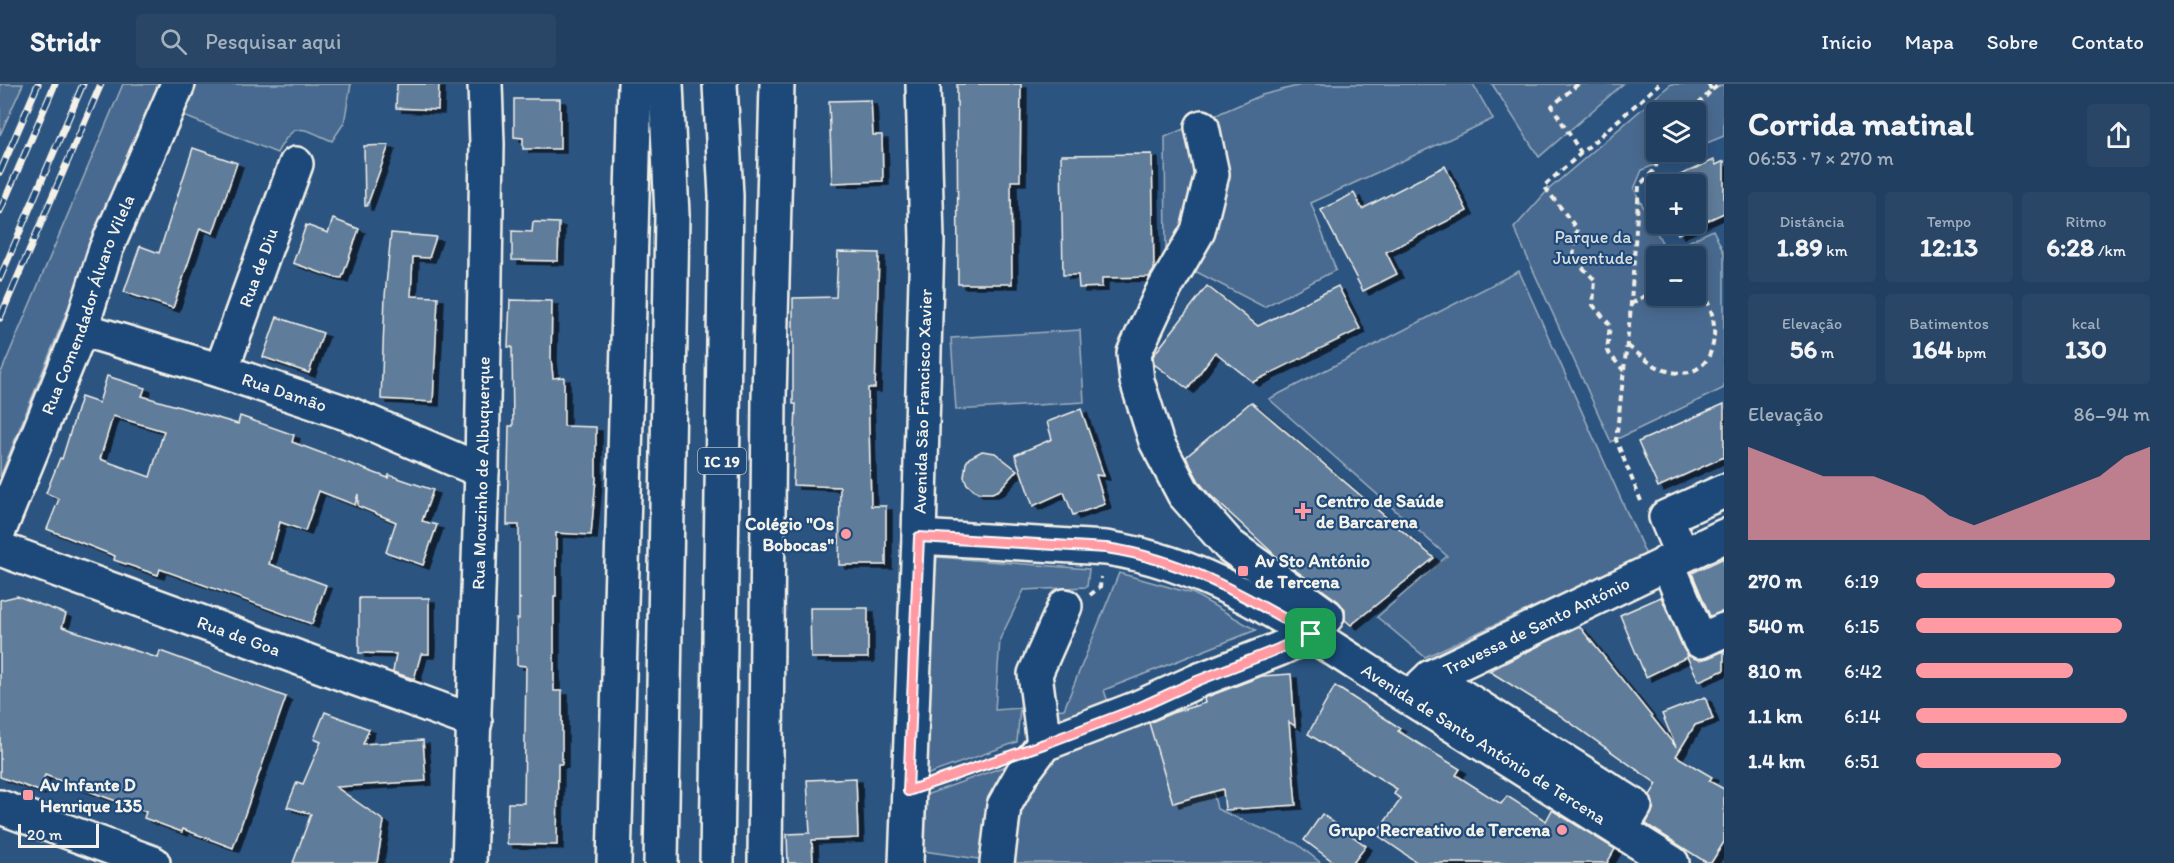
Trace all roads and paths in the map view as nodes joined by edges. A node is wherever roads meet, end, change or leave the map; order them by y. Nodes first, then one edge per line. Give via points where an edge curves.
1 (178, 84) edge
2 (485, 84) edge
3 (635, 84) edge
4 (666, 84) edge
5 (720, 84) edge
6 (777, 84) edge
7 (923, 84) edge
8 (1578, 84) edge
9 (1659, 84) edge
10 (1708, 84) edge
11 (1720, 84) edge
12 (1712, 90) junction
13 (1701, 102) edge
14 (1202, 127) dead end
15 (1581, 153) junction
16 (1656, 162) edge
17 (296, 164) dead end
18 (1706, 293) edge
19 (1646, 295) edge
20 (1709, 295) dead end
21 (1631, 305) junction
22 (81, 329) junction
23 (1627, 345) junction
24 (1717, 350) dead end
25 (221, 371) junction
26 (1625, 372) junction
27 (482, 471) junction
28 (1724, 490) edge
29 (1644, 507) dead end
30 (0, 528) edge
31 (1724, 536) edge
32 (919, 537) junction
33 (1106, 548) junction
34 (0, 549) edge
35 (1675, 559) junction
36 (1065, 606) joint
37 (1724, 630) edge
38 (1311, 634) junction
39 (1420, 687) junction
40 (475, 722) junction
41 (1044, 744) junction
42 (998, 760) dead end
43 (908, 791) junction
44 (0, 807) edge
45 (717, 850) edge
46 (153, 863) edge
47 (469, 863) edge
48 (614, 863) edge
49 (661, 863) edge
50 (765, 863) edge
51 (906, 863) edge
52 (997, 863) edge
53 (1672, 863) edge

1 - 22 main road, Rua Comendador Álvaro Vilela via 106,249
2 - 27 main road, Rua Mouzinho de Albuquerque
3 - 48 main road
4 - 49 main road via 672,215
5 - 45 main road, IC 19 via 726,196
6 - 50 main road
7 - 32 main road, Avenida São Francisco Xavier via 927,241
8 - 15 path via 1552,106
9 - 15 path
10 - 12 path
11 - 12 path
12 - 13 path
14 - 38 main road via 1212,174 1198,231 1162,293 1134,353 1137,381 1156,441 1184,494 1229,545 1327,615
15 - 26 path via 1544,186 1577,229 1573,258 1595,280 1593,305 1610,325 1607,351
16 - 21 path via 1656,168 1639,186
17 - 25 main road, Rua de Diu
18 - 20 path
19 - 21 path
21 - 23 path
22 - 25 main road, Rua Damão
22 - 30 main road, Rua Comendador Álvaro Vilela
23 - 24 path via 1660,369 1674,373 1703,366
23 - 26 path
25 - 27 main road, Rua Damão via 349,414
26 - 29 path via 1616,441
27 - 40 main road, Rua Mouzinho de Albuquerque
28 - 35 main road via 1666,517
31 - 35 main road, Travessa de Santo António
32 - 33 main road, Avenida de Santo António de Tercena
32 - 43 main road, Avenida São Francisco Xavier
33 - 36 path via 1100,587
33 - 38 main road, Avenida de Santo António de Tercena via 1196,573
34 - 40 main road, Rua de Goa
35 - 37 main road via 1700,641
35 - 39 main road, Travessa de Santo António
36 - 41 main road via 1035,674
38 - 39 main road, Avenida de Santo António de Tercena
38 - 41 main road
39 - 53 main road, Avenida de Santo António de Tercena via 1635,806 1620,830
40 - 47 main road, Rua Mouzinho de Albuquerque
41 - 52 main road via 1004,806
42 - 43 path
43 - 51 main road, Avenida São Francisco Xavier
44 - 46 main road

